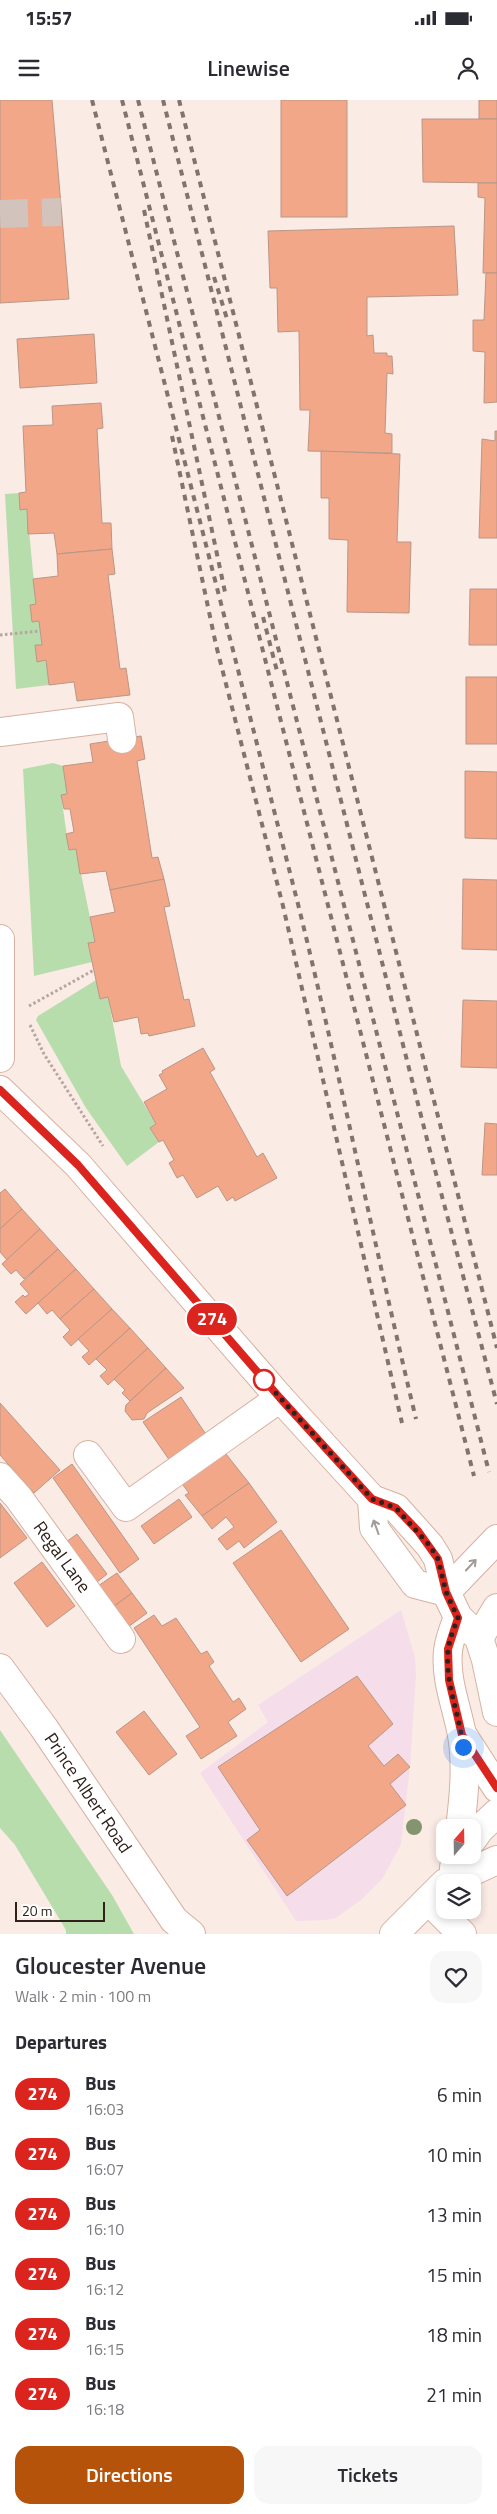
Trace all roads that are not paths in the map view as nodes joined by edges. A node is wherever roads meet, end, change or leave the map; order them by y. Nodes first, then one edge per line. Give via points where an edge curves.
1 (0, 732) edge
2 (122, 739) dead end
3 (0, 939) edge
4 (1, 1030) edge
5 (0, 1058) edge
6 (0, 1090) edge
7 (280, 1398) junction
8 (88, 1455) dead end
9 (0, 1477) edge
10 (497, 1539) edge
11 (446, 1592) junction
12 (497, 1608) edge
13 (458, 1618) junction
14 (479, 1638) junction
15 (121, 1639) dead end
16 (4, 1682) edge
17 (497, 1712) edge
18 (462, 1735) junction
19 (497, 1788) edge
20 (497, 1813) edge
21 (461, 1819) edge
22 (481, 1828) edge
23 (497, 1860) edge
24 (457, 1874) edge
25 (436, 1890) edge
26 (458, 1919) edge
27 (181, 1929) edge
28 (394, 1934) edge
29 (462, 1934) edge

1 - 2 street via 93,710 119,717
3 - 4 street
4 - 5 street
6 - 7 street via 78,1165
7 - 8 street via 126,1507
7 - 11 street via 372,1499 396,1508 430,1546 438,1559
9 - 15 street, Regal Lane
11 -> 10 street
11 - 13 street
12 - 14 street
13 - 14 street
13 - 18 street via 448,1649 448,1663
14 - 17 street
16 - 27 street, Prince Albert Road
18 - 19 street
18 - 21 street via 464,1778
20 - 22 street
23 - 24 street
25 - 28 street
26 - 29 street

